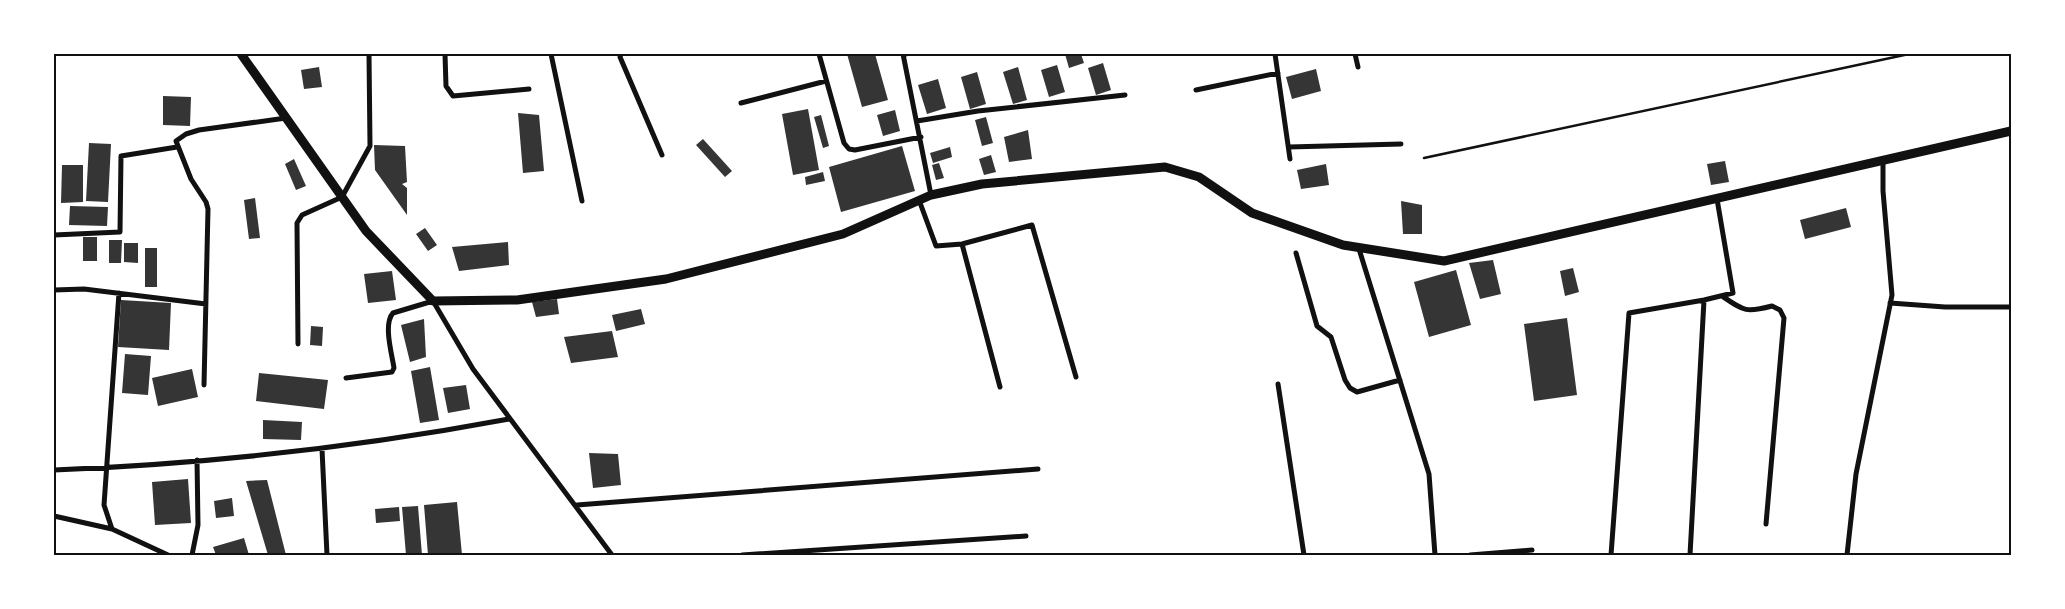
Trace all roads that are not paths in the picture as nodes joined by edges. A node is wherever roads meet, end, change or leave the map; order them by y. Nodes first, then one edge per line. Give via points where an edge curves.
1 (241, 54) edge
2 (369, 54) edge
3 (445, 54) edge
4 (551, 54) edge
5 (621, 54) edge
6 (819, 54) edge
7 (906, 54) edge
8 (1275, 54) edge
9 (1355, 54) edge
10 (1358, 67) dead end
11 (1278, 73) junction
12 (826, 81) junction
13 (529, 89) dead end
14 (1196, 90) dead end
15 (1124, 95) dead end
16 (741, 102) dead end
17 (286, 118) junction
18 (917, 121) junction
19 (2011, 131) edge
20 (921, 137) junction
21 (1401, 144) dead end
22 (177, 147) junction
23 (1289, 147) junction
24 (662, 155) dead end
25 (1290, 159) dead end
26 (1882, 161) junction
27 (931, 195) junction
28 (342, 197) junction
29 (919, 200) junction
30 (1717, 200) junction
31 (582, 201) dead end
32 (54, 234) edge
33 (962, 244) junction
34 (1359, 249) junction
35 (1296, 253) dead end
36 (54, 290) edge
37 (120, 293) junction
38 (1722, 296) junction
39 (1704, 300) junction
40 (433, 301) junction
41 (1890, 303) junction
42 (206, 304) junction
43 (2011, 307) edge
44 (298, 344) dead end
45 (346, 378) dead end
46 (1076, 378) dead end
47 (1400, 380) junction
48 (1278, 384) dead end
49 (204, 385) dead end
50 (1000, 387) dead end
51 (509, 419) junction
52 (322, 449) junction
53 (196, 460) junction
54 (106, 468) junction
55 (1038, 469) dead end
56 (54, 470) edge
57 (577, 505) junction
58 (54, 516) edge
59 (1766, 524) dead end
60 (112, 529) junction
61 (1026, 536) dead end
62 (1532, 550) dead end
63 (168, 555) edge
64 (192, 555) edge
65 (327, 555) edge
66 (612, 555) edge
67 (742, 555) edge
68 (1304, 555) edge
69 (1435, 555) edge
70 (1470, 555) edge
71 (1611, 555) edge
72 (1690, 555) edge
73 (1846, 555) edge

1 - 17 street
2 - 28 street via 370,146
3 - 13 street via 446,86 453,96
4 - 31 street
5 - 24 street
6 - 12 street
7 - 18 street via 903,54
8 - 11 street
9 - 10 street
11 - 14 street
11 - 23 street
12 - 16 street
12 - 20 street via 844,143 849,148 856,150
15 - 18 street
17 - 22 street via 199,130 176,141
17 - 28 street
18 - 20 street
19 - 26 street
20 - 27 street
21 - 23 street
22 - 32 street via 121,156 120,232
22 - 42 street via 208,209
23 - 25 street
26 - 30 street
26 - 41 street
27 - 29 street
27 - 34 street via 982,184 1165,166 1199,177 1252,213
28 - 40 street via 366,231
28 - 44 street via 302,215 297,223
29 - 33 street via 936,246
29 - 40 street via 843,234 666,279 517,300
30 - 34 street via 1444,261
30 - 38 street via 1733,293
33 - 46 street via 1032,225
33 - 50 street
34 - 47 street
35 - 47 street via 1317,326 1331,337 1344,380 1350,388 1357,392
36 - 37 street via 84,288
37 - 42 street
37 - 54 street
38 - 39 street
38 - 59 street via 1742,310 1772,306 1780,310 1784,318
39 - 71 street via 1629,313
39 - 72 street
40 - 45 street via 389,317 392,372
40 - 51 street via 473,369
41 - 43 street
41 - 73 street via 1856,474
42 - 49 street
47 - 69 street via 1429,474
48 - 68 street
51 - 52 street
51 - 57 street
52 - 53 street
52 - 65 street
53 - 54 street
53 - 64 street via 198,525
54 - 56 street
54 - 60 street via 104,505
55 - 57 street
57 - 66 street
58 - 60 street
60 - 63 street
61 - 67 street
62 - 70 street

